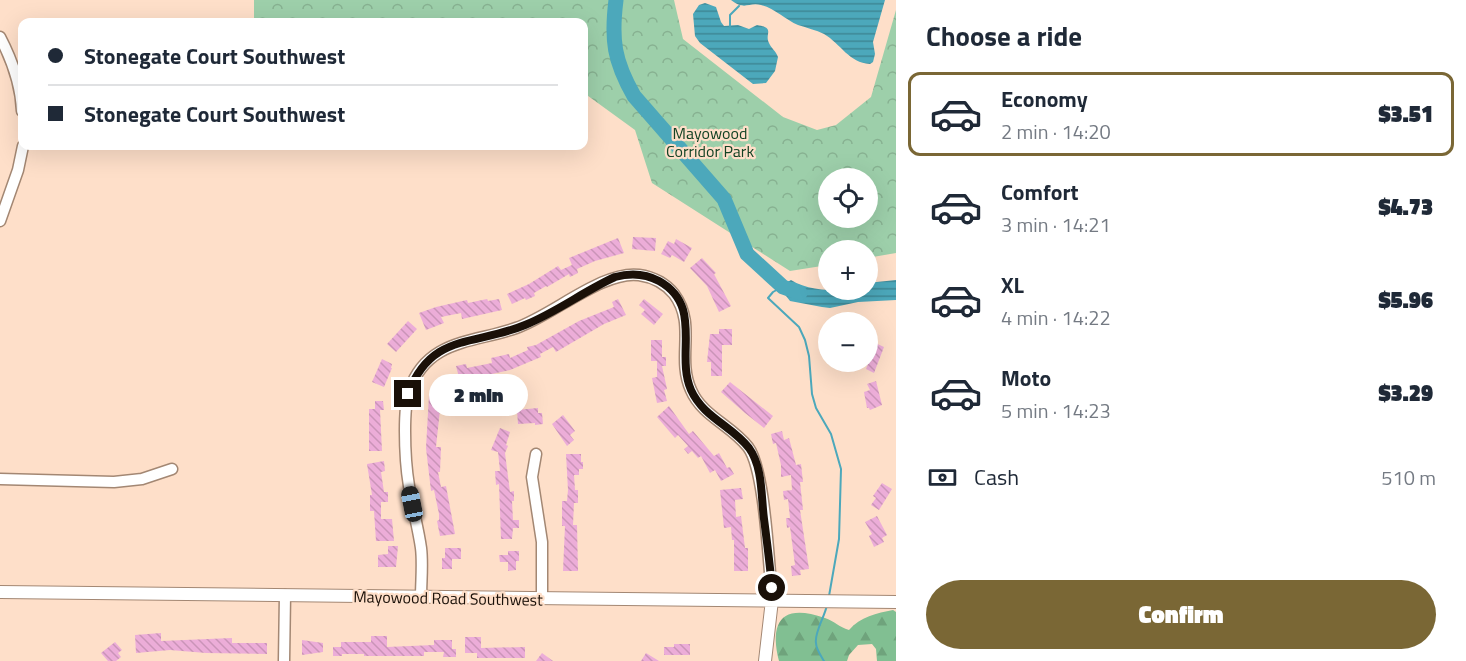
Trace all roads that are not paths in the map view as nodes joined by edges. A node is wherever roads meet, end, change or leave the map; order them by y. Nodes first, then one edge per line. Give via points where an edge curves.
1 (0, 37) edge
2 (18, 81) edge
3 (22, 150) edge
4 (0, 221) edge
5 (536, 454) dead end
6 (172, 470) dead end
7 (0, 479) edge
8 (0, 592) edge
9 (285, 595) junction
10 (421, 598) junction
11 (542, 599) junction
12 (772, 600) junction
13 (896, 602) edge
14 (284, 661) edge
15 (765, 661) edge

1 - 2 street
3 - 4 street
5 - 11 street via 532,477 542,542
6 - 7 street via 114,482
8 - 9 street, Mayowood Road Southwest
9 - 10 street, Mayowood Road Southwest
9 - 14 street
10 - 11 street, Mayowood Road Southwest
10 - 12 street via 421,550 406,468 405,423 408,394 415,377 431,358 453,344 525,326 607,280 632,274 663,283 679,301 686,319 686,371 691,390 703,409 744,443 756,461
11 - 12 street, Mayowood Road Southwest
12 - 13 street, Mayowood Road Southwest
12 - 15 street

